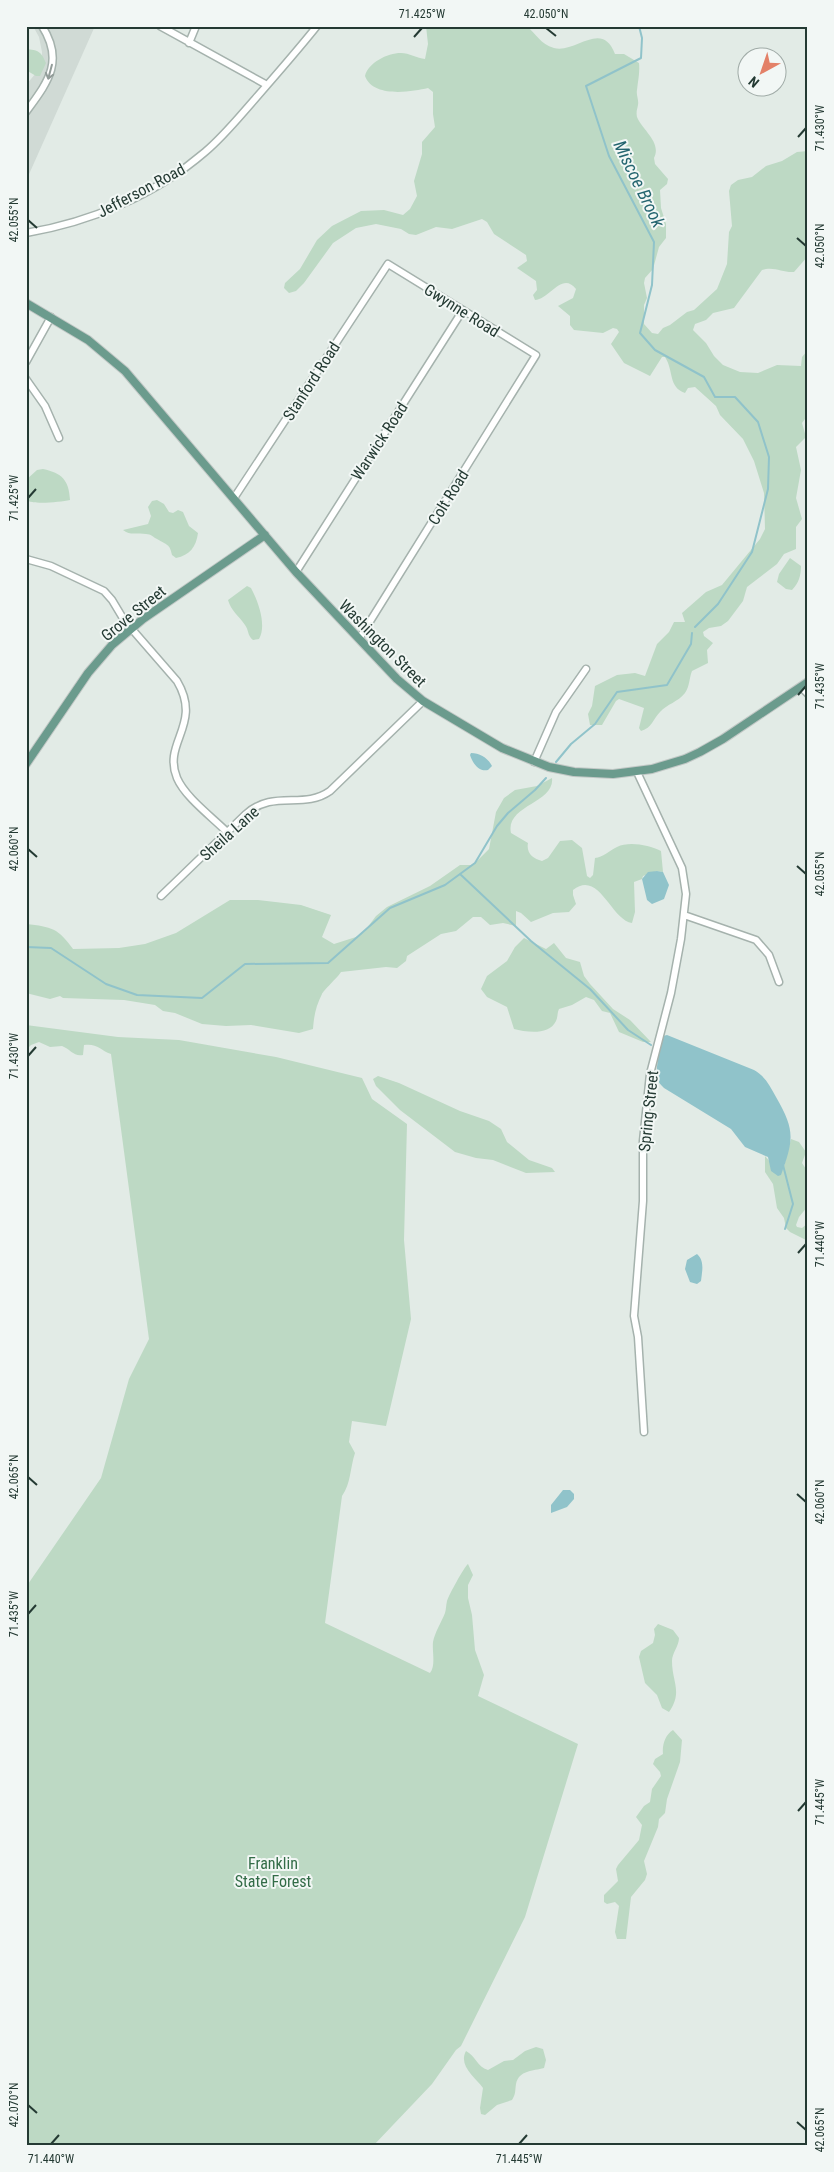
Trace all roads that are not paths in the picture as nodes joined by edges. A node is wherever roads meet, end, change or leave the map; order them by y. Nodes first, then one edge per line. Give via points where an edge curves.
1 (42, 26) edge
2 (160, 26) edge
3 (196, 26) edge
4 (317, 26) edge
5 (189, 43) junction
6 (267, 85) junction
7 (26, 112) edge
8 (26, 233) edge
9 (388, 264) joint
10 (26, 303) edge
11 (463, 310) junction
12 (51, 317) junction
13 (536, 355) joint
14 (26, 362) edge
15 (26, 379) edge
16 (59, 438) dead end
17 (234, 498) junction
18 (265, 535) junction
19 (26, 558) edge
20 (296, 572) junction
21 (131, 629) junction
22 (359, 640) junction
23 (586, 669) dead end
24 (805, 684) edge
25 (808, 694) edge
26 (423, 702) junction
27 (534, 762) junction
28 (26, 764) edge
29 (637, 772) junction
30 (227, 832) junction
31 (160, 896) dead end
32 (684, 915) junction
33 (779, 982) dead end
34 (644, 1432) dead end

1 -> 7 street via 52,49 52,69 48,81
2 - 5 street
3 - 5 street
4 - 6 street, Jefferson Road
5 - 6 street
6 - 8 street, Jefferson Road via 206,152 160,183 92,217
9 - 11 street, Gwynne Road
9 - 17 street, Stanford Road
10 - 12 main road, Washington Street
11 - 13 street, Gwynne Road
11 - 20 street, Warwick Road
12 - 14 street
12 - 17 main road, Washington Street via 116,362
13 - 22 street, Colt Road
15 - 16 street via 46,406
17 - 18 main road, Washington Street
18 - 20 main road, Washington Street
18 - 21 main road, Grove Street
19 - 21 street via 52,566 104,591
20 - 22 main road, Washington Street
21 - 28 main road, Grove Street via 88,673
21 - 30 street via 173,674 185,696 186,721 174,757 179,781
22 - 26 main road, Washington Street
23 - 27 street via 556,712
24 - 25 street
24 - 29 main road, Washington Street via 700,752
26 - 27 main road, Washington Street via 502,748
26 - 30 street, Sheila Lane via 330,791 312,799 261,804
27 - 29 main road, Washington Street via 574,772
29 - 32 street, Spring Street via 682,868 686,894
30 - 31 street, Sheila Lane
32 - 33 street via 756,940 769,955
32 - 34 street, Spring Street via 671,993 650,1074 643,1142 643,1201 634,1316

